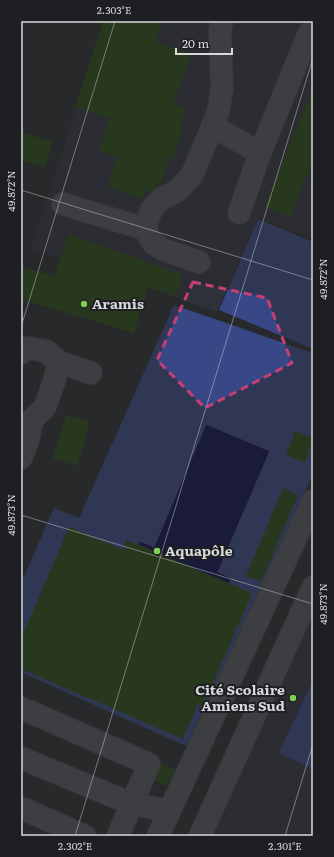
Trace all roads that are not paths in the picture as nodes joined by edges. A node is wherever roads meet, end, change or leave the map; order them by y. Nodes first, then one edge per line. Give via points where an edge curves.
1 (222, 21) edge
2 (313, 35) edge
3 (212, 126) junction
4 (260, 153) junction
5 (62, 204) dead end
6 (239, 213) dead end
7 (145, 229) junction
8 (198, 262) dead end
9 (21, 352) edge
10 (59, 362) junction
11 (91, 373) dead end
12 (26, 416) edge
13 (21, 458) edge
14 (313, 501) edge
15 (313, 587) edge
16 (21, 708) edge
17 (21, 758) edge
18 (132, 804) junction
19 (21, 808) edge
20 (169, 812) junction
21 (85, 836) edge
22 (118, 836) edge
23 (158, 836) edge
24 (200, 836) edge

1 - 3 street via 222,89 218,113
2 - 4 street via 309,33
3 - 4 street
3 - 7 street via 192,175 177,191 161,199 151,210
4 - 6 street
5 - 7 street
7 - 8 street via 153,243 162,249
9 - 10 street via 27,348 46,351
10 - 11 street
10 - 12 street via 45,407
12 - 13 street via 28,440
14 - 20 street
15 - 24 street
16 - 18 street via 149,764
17 - 18 street
18 - 20 street
18 - 22 street
19 - 21 street
20 - 23 street

